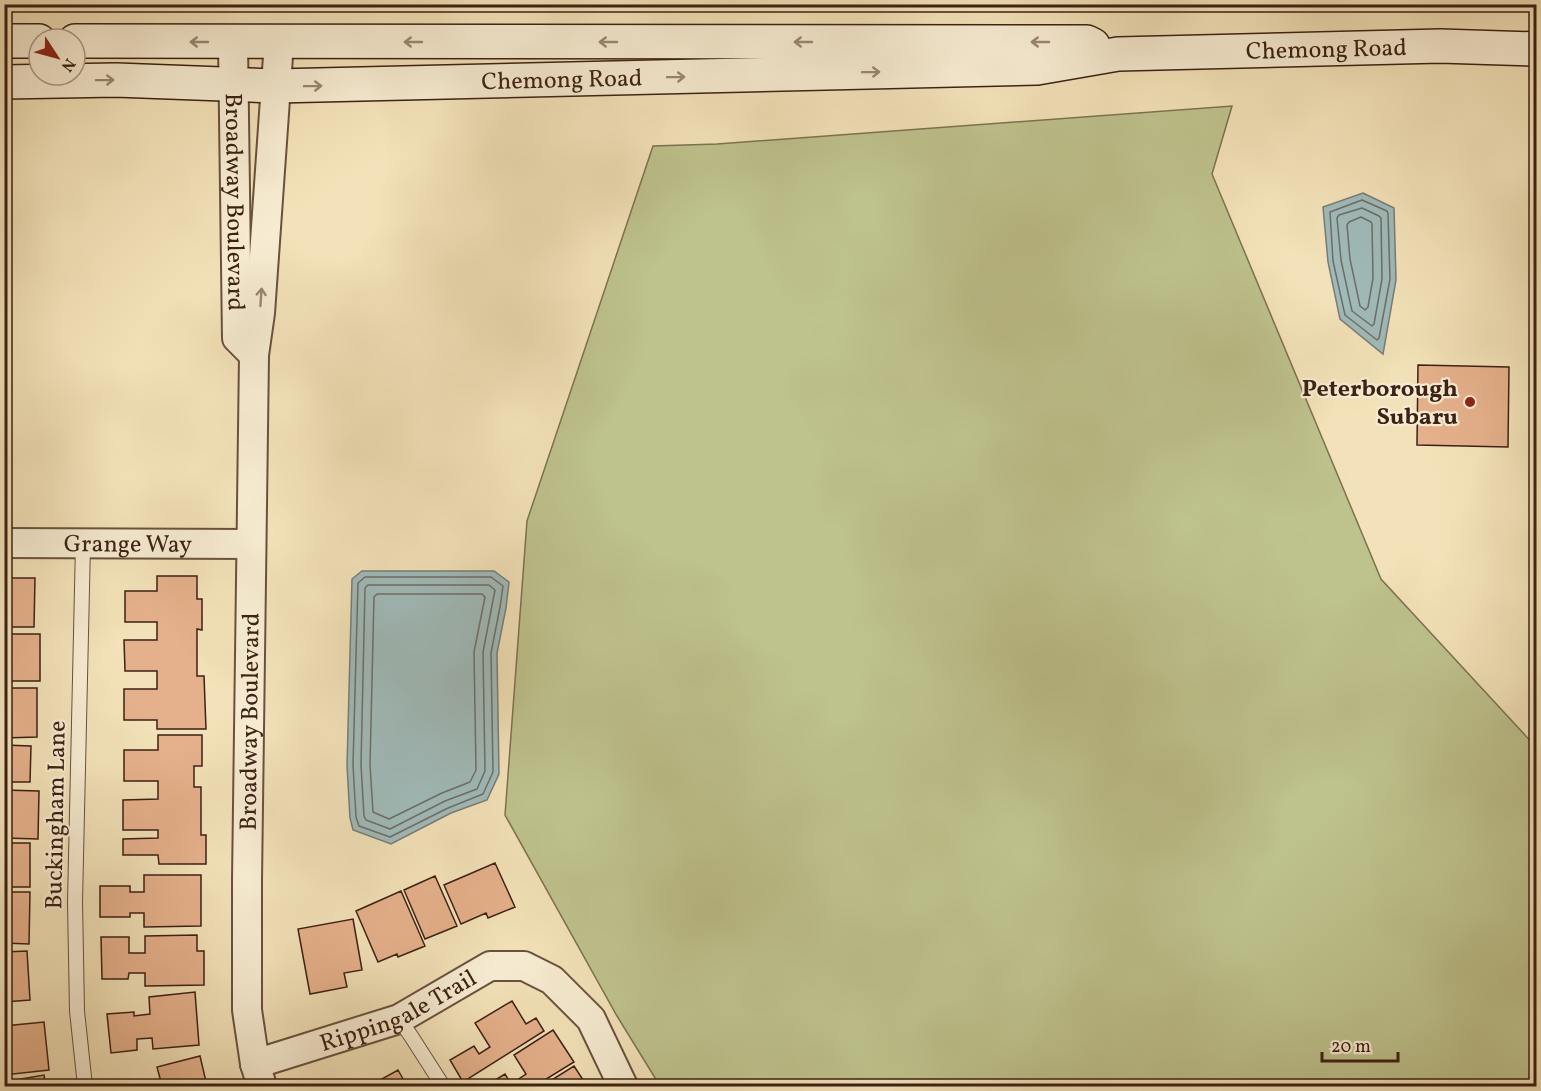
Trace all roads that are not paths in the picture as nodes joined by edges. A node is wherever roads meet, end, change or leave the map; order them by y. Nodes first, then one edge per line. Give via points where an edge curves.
1 (4, 41) edge
2 (27, 41) edge
3 (87, 41) edge
4 (233, 42) junction
5 (279, 42) junction
6 (1536, 50) edge
7 (1118, 54) junction
8 (4, 82) edge
9 (234, 85) junction
10 (276, 86) junction
11 (254, 355) junction
12 (4, 543) edge
13 (83, 544) junction
14 (251, 544) junction
15 (399, 1019) junction
16 (259, 1075) edge
17 (85, 1086) edge
18 (443, 1086) edge
19 (623, 1086) edge

1 - 2 main road
4 -> 3 main road, Chemong Road
4 - 5 main road, Chemong Road
4 - 9 street, Broadway Boulevard
7 -> 5 main road, Chemong Road via 1087,42
5 - 10 street, Broadway Boulevard
6 - 7 main road, Chemong Road via 1440,46
10 -> 7 main road, Chemong Road via 1037,68
8 -> 9 main road, Chemong Road via 116,80
9 - 10 main road, Chemong Road
9 - 11 street, Broadway Boulevard via 237,338
11 -> 10 street, Broadway Boulevard
11 - 14 street, Broadway Boulevard
12 - 13 street, Grange Way
13 - 14 street, Grange Way
13 - 17 lane, Buckingham Lane via 75,902 77,1011
14 - 16 street, Broadway Boulevard via 247,1010
15 - 16 street, Rippingale Trail
15 - 18 lane
15 - 19 street, Rippingale Trail via 490,966 524,966 552,980 591,1019

